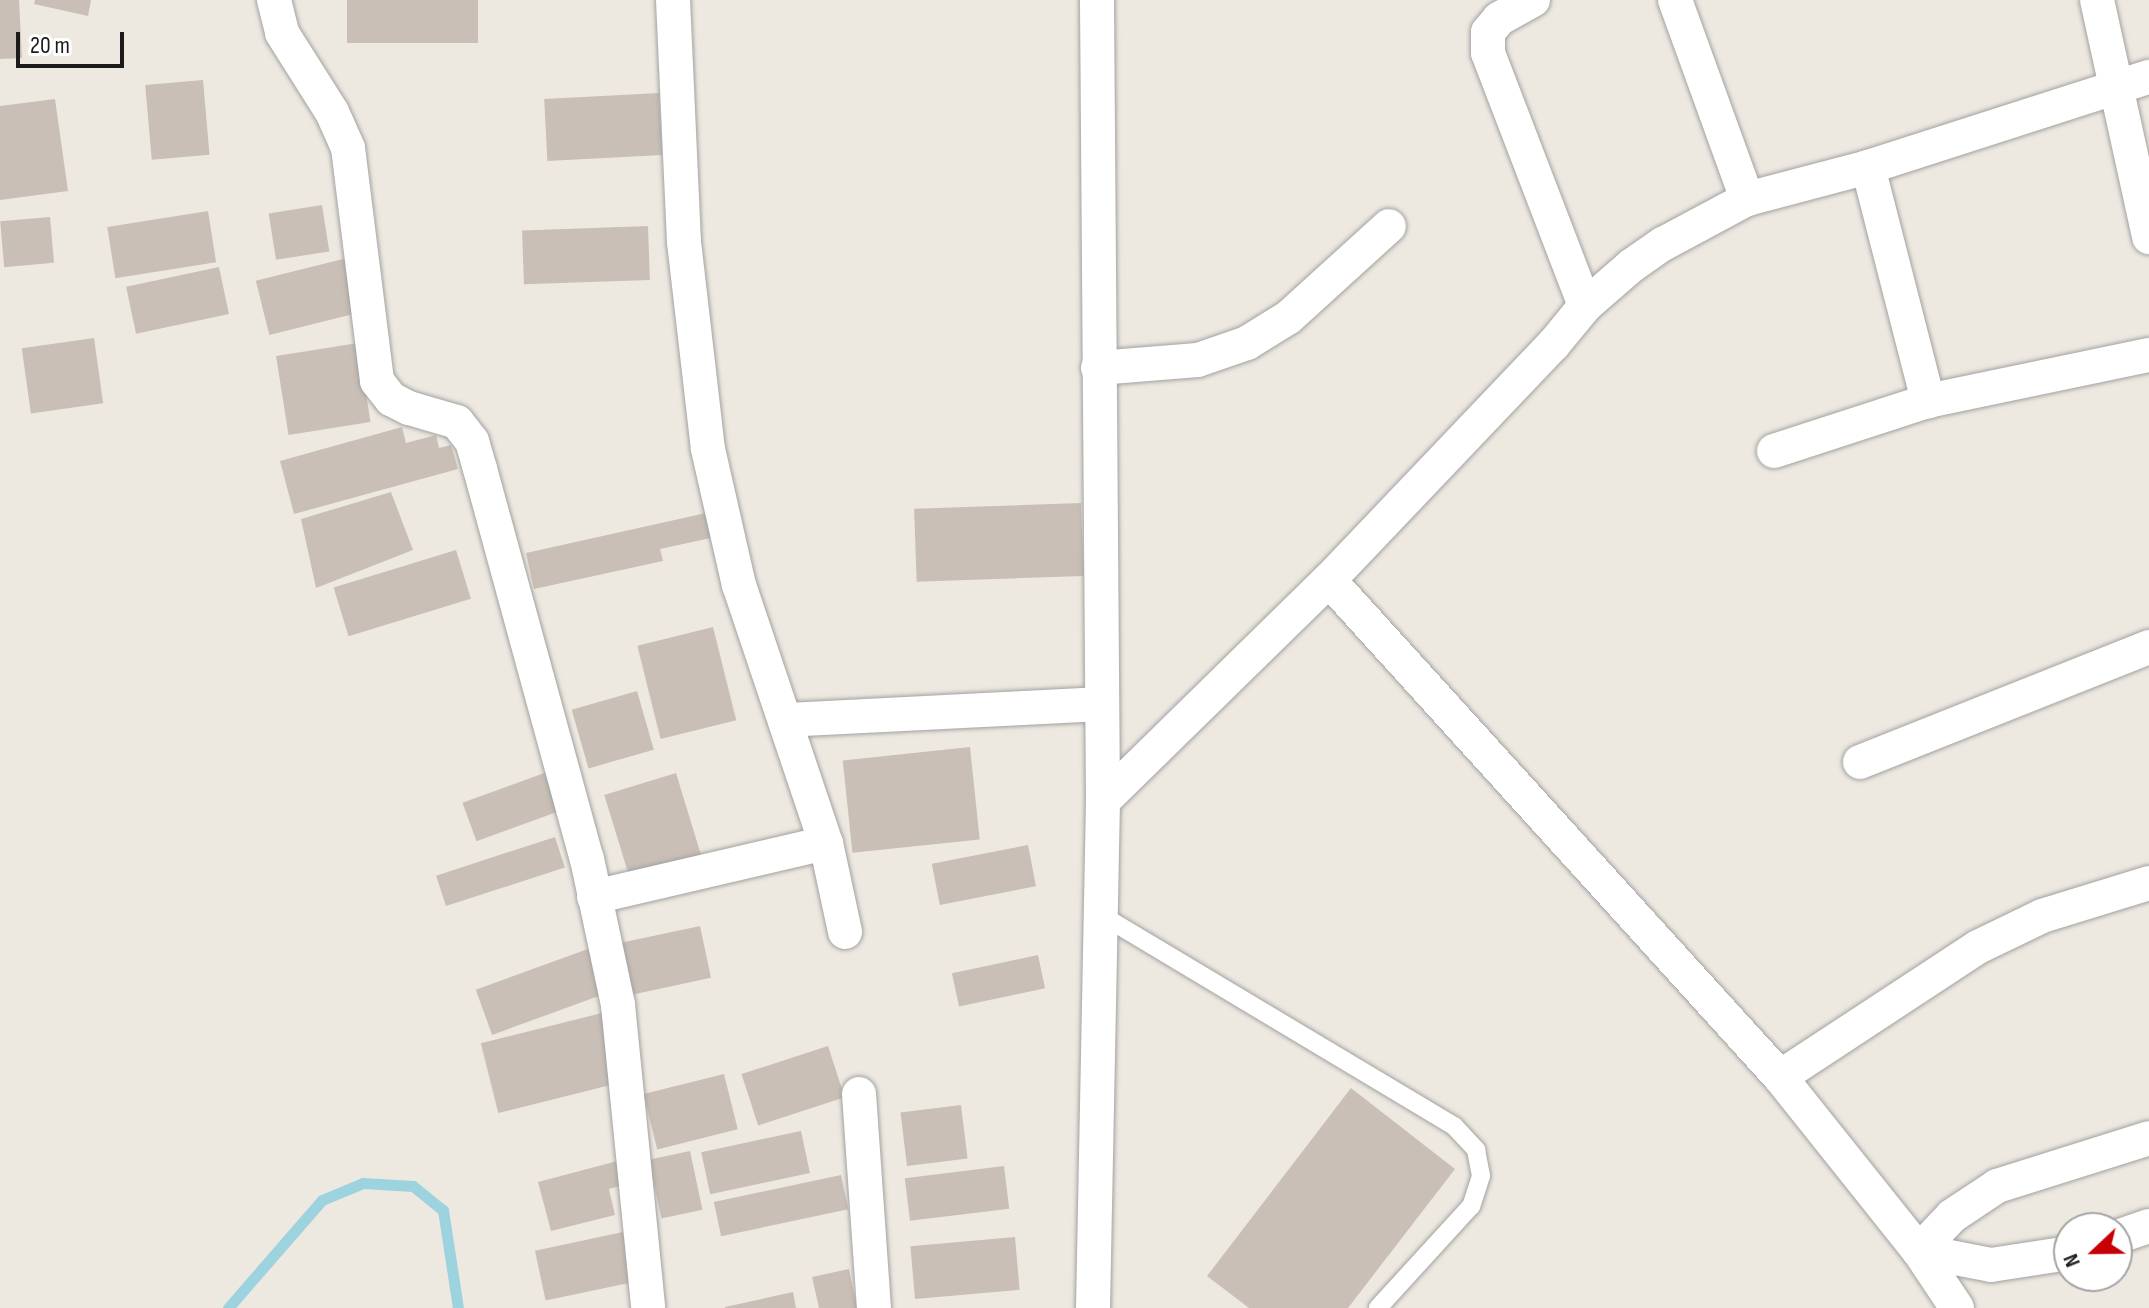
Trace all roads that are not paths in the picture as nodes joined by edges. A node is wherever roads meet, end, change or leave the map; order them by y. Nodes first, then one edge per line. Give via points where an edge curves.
1 (274, 0) edge
2 (673, 0) edge
3 (1097, 0) edge
4 (1533, 0) edge
5 (1675, 0) edge
6 (2097, 0) edge
7 (2149, 77) edge
8 (2117, 87) junction
9 (1868, 167) junction
10 (1747, 199) junction
11 (1389, 226) dead end
12 (2149, 237) edge
13 (1585, 306) junction
14 (2149, 355) edge
15 (1098, 368) junction
16 (1928, 401) junction
17 (1774, 451) dead end
18 (1329, 580) junction
19 (2149, 647) edge
20 (1101, 704) junction
21 (785, 720) junction
22 (1860, 762) dead end
23 (1103, 801) junction
24 (826, 843) junction
25 (2149, 883) edge
26 (594, 897) junction
27 (1098, 913) junction
28 (845, 932) dead end
29 (1780, 1077) junction
30 (859, 1094) dead end
31 (2149, 1138) edge
32 (1919, 1251) junction
33 (2053, 1255) edge
34 (648, 1308) edge
35 (874, 1308) edge
36 (1093, 1308) edge
37 (1378, 1308) edge
38 (1957, 1308) edge

1 - 26 street via 282,33 332,112 348,148 377,381 391,399 457,422 472,441
2 - 21 street via 684,242 708,449 739,585
3 - 15 street
4 - 13 street via 1499,19 1488,32 1488,53
5 - 10 street
6 - 8 street
7 - 8 street
8 - 9 street
8 - 12 street
9 - 10 street
9 - 16 street
10 - 13 street via 1663,244
11 - 15 street via 1289,317 1247,343 1198,360
13 - 18 street
14 - 16 street
15 - 20 street
16 - 17 street
18 - 23 street
18 - 29 street
19 - 22 street
20 - 21 street
20 - 23 street
21 - 24 street
23 - 27 street
24 - 26 street
24 - 28 street
25 - 29 street via 2042,916 1978,947
26 - 34 street via 618,1005
27 - 36 street
27 - 37 lane via 1454,1126 1476,1150 1481,1176 1471,1206
29 - 32 street
30 - 35 street
31 - 32 street via 1997,1186 1952,1216
32 - 33 street via 1991,1265
32 - 38 street

